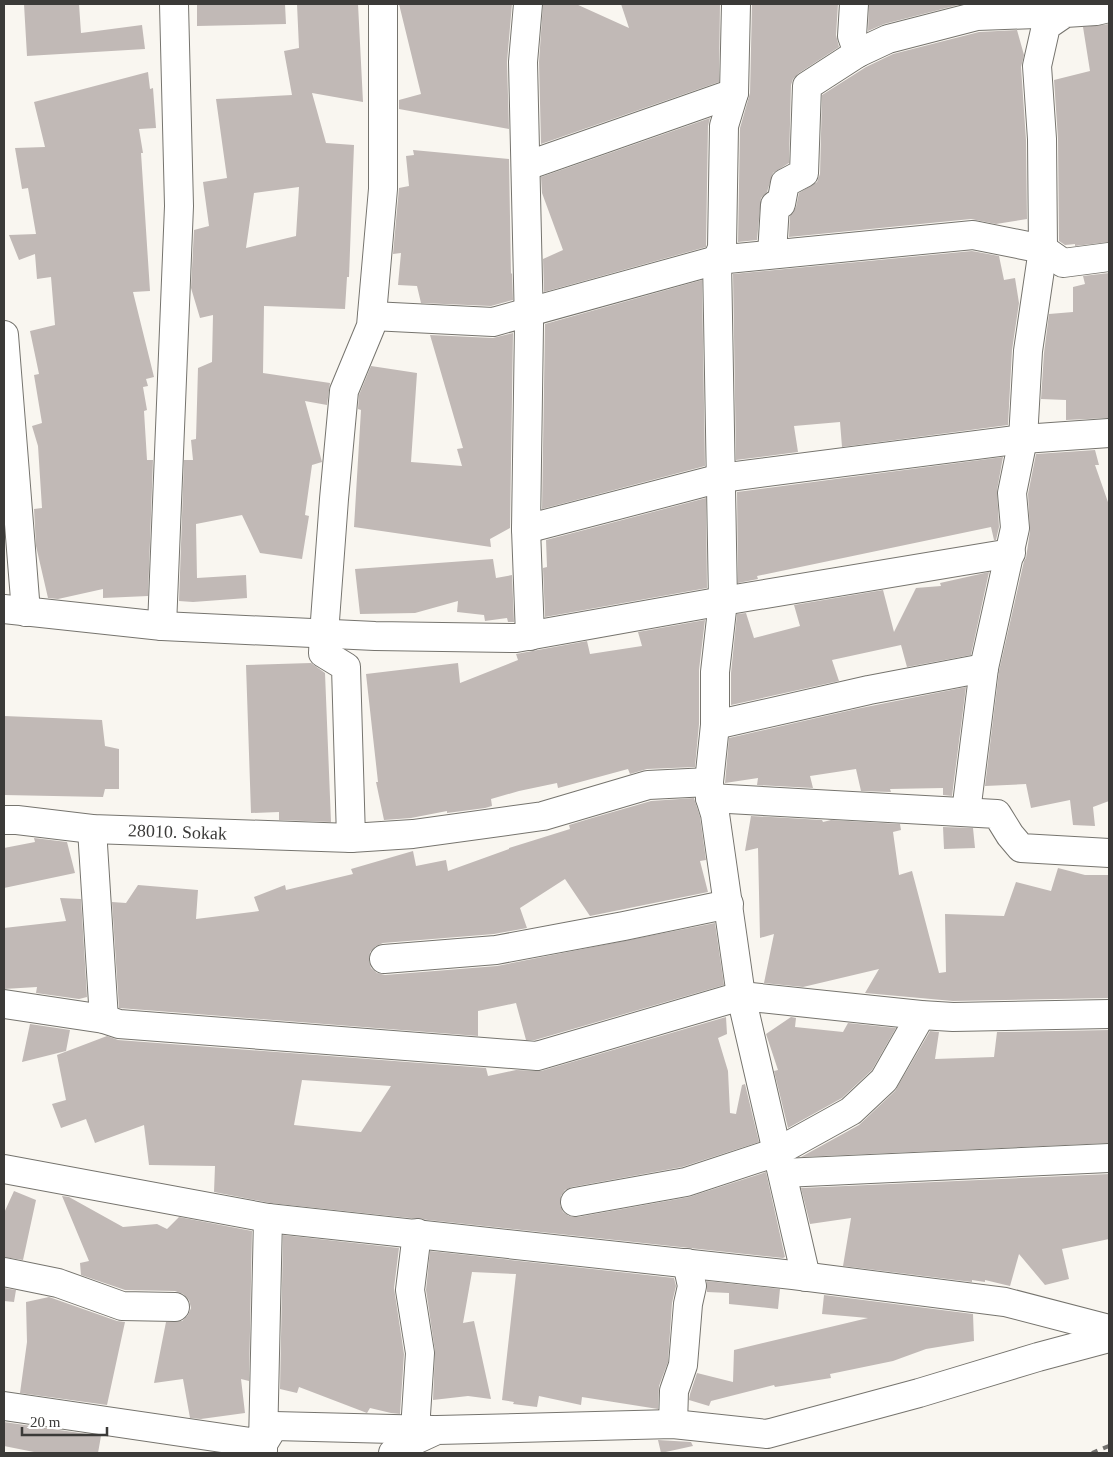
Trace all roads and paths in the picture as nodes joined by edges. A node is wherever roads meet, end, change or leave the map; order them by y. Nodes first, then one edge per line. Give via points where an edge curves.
1 (174, 4) edge
2 (383, 4) edge
3 (528, 4) edge
4 (736, 4) edge
5 (854, 4) edge
6 (1109, 8) edge
7 (1065, 13) junction
8 (858, 54) junction
9 (734, 93) junction
10 (526, 166) junction
11 (1043, 249) junction
12 (772, 254) junction
13 (1109, 257) edge
14 (717, 260) junction
15 (529, 313) junction
16 (372, 316) junction
17 (4, 335) edge
18 (1109, 433) edge
19 (1023, 439) junction
20 (721, 478) junction
21 (526, 529) junction
22 (1011, 553) junction
23 (723, 601) junction
24 (15, 610) edge
25 (162, 626) junction
26 (324, 634) junction
27 (530, 636) junction
28 (984, 668) junction
29 (716, 725) junction
30 (710, 790) junction
31 (966, 812) junction
32 (4, 820) edge
33 (92, 829) junction
34 (351, 838) junction
35 (1109, 852) edge
36 (729, 904) junction
37 (384, 959) dead end
38 (741, 996) junction
39 (4, 1004) edge
40 (1109, 1014) edge
41 (922, 1016) junction
42 (104, 1019) junction
43 (1109, 1158) edge
44 (780, 1162) junction
45 (4, 1170) edge
46 (575, 1202) dead end
47 (268, 1218) junction
48 (417, 1233) junction
49 (687, 1263) junction
50 (4, 1272) edge
51 (806, 1277) junction
52 (175, 1308) dead end
53 (1109, 1329) edge
54 (1109, 1338) edge
55 (4, 1406) edge
56 (673, 1424) junction
57 (426, 1430) junction
58 (263, 1449) edge
59 (393, 1453) edge

1 - 25 street via 179,206
2 - 16 street via 383,189
3 - 10 street via 524,62
4 - 9 street
5 - 8 street via 852,36
6 - 7 street
7 - 8 street via 977,16 888,39
7 - 11 street via 1046,26 1037,66 1042,139
8 - 12 street via 807,86 804,173 785,183 781,204 775,205
9 - 10 street
9 - 14 street via 724,126 722,248
10 - 15 street
11 - 12 street via 973,235
11 - 13 street via 1063,263
11 - 19 street via 1028,351
12 - 14 street
14 - 15 street
14 - 20 street
15 - 16 street via 493,322
15 - 21 street
16 - 26 street via 371,326 344,391
17 - 24 street
18 - 19 street
19 - 20 street
19 - 22 street via 1012,493 1015,528
20 - 21 street
20 - 23 street
21 - 27 street
22 - 23 street
22 - 28 street
23 - 27 street
23 - 29 street via 715,672
24 - 25 street
25 - 26 street
26 - 27 street
26 - 34 street via 324,653 346,667
28 - 29 street
28 - 31 street
29 - 30 street
30 - 31 street, 28010. Sokak
30 - 34 street, 28010. Sokak via 648,785 543,816 413,834
30 - 36 street
31 - 35 street, 28010. Sokak via 997,814 1021,848
32 - 33 street, 28010. Sokak
33 - 34 street, 28010. Sokak
33 - 42 street
36 - 37 street via 496,950
36 - 38 street
38 - 41 street
38 - 42 street via 537,1056 119,1024
38 - 44 street
39 - 42 street
40 - 41 street
41 - 44 street via 884,1080 851,1111
43 - 44 street
44 - 46 street
44 - 51 street
45 - 47 street
47 - 48 street
47 - 58 street
48 - 49 street
48 - 57 street via 410,1290 420,1353
49 - 51 street
49 - 56 street via 692,1286 683,1365 674,1391
50 - 52 street via 58,1283 122,1306
51 - 53 street via 1005,1302
54 - 56 street via 767,1434
55 - 58 street
56 - 57 street
57 - 58 street via 274,1426
57 - 59 street

